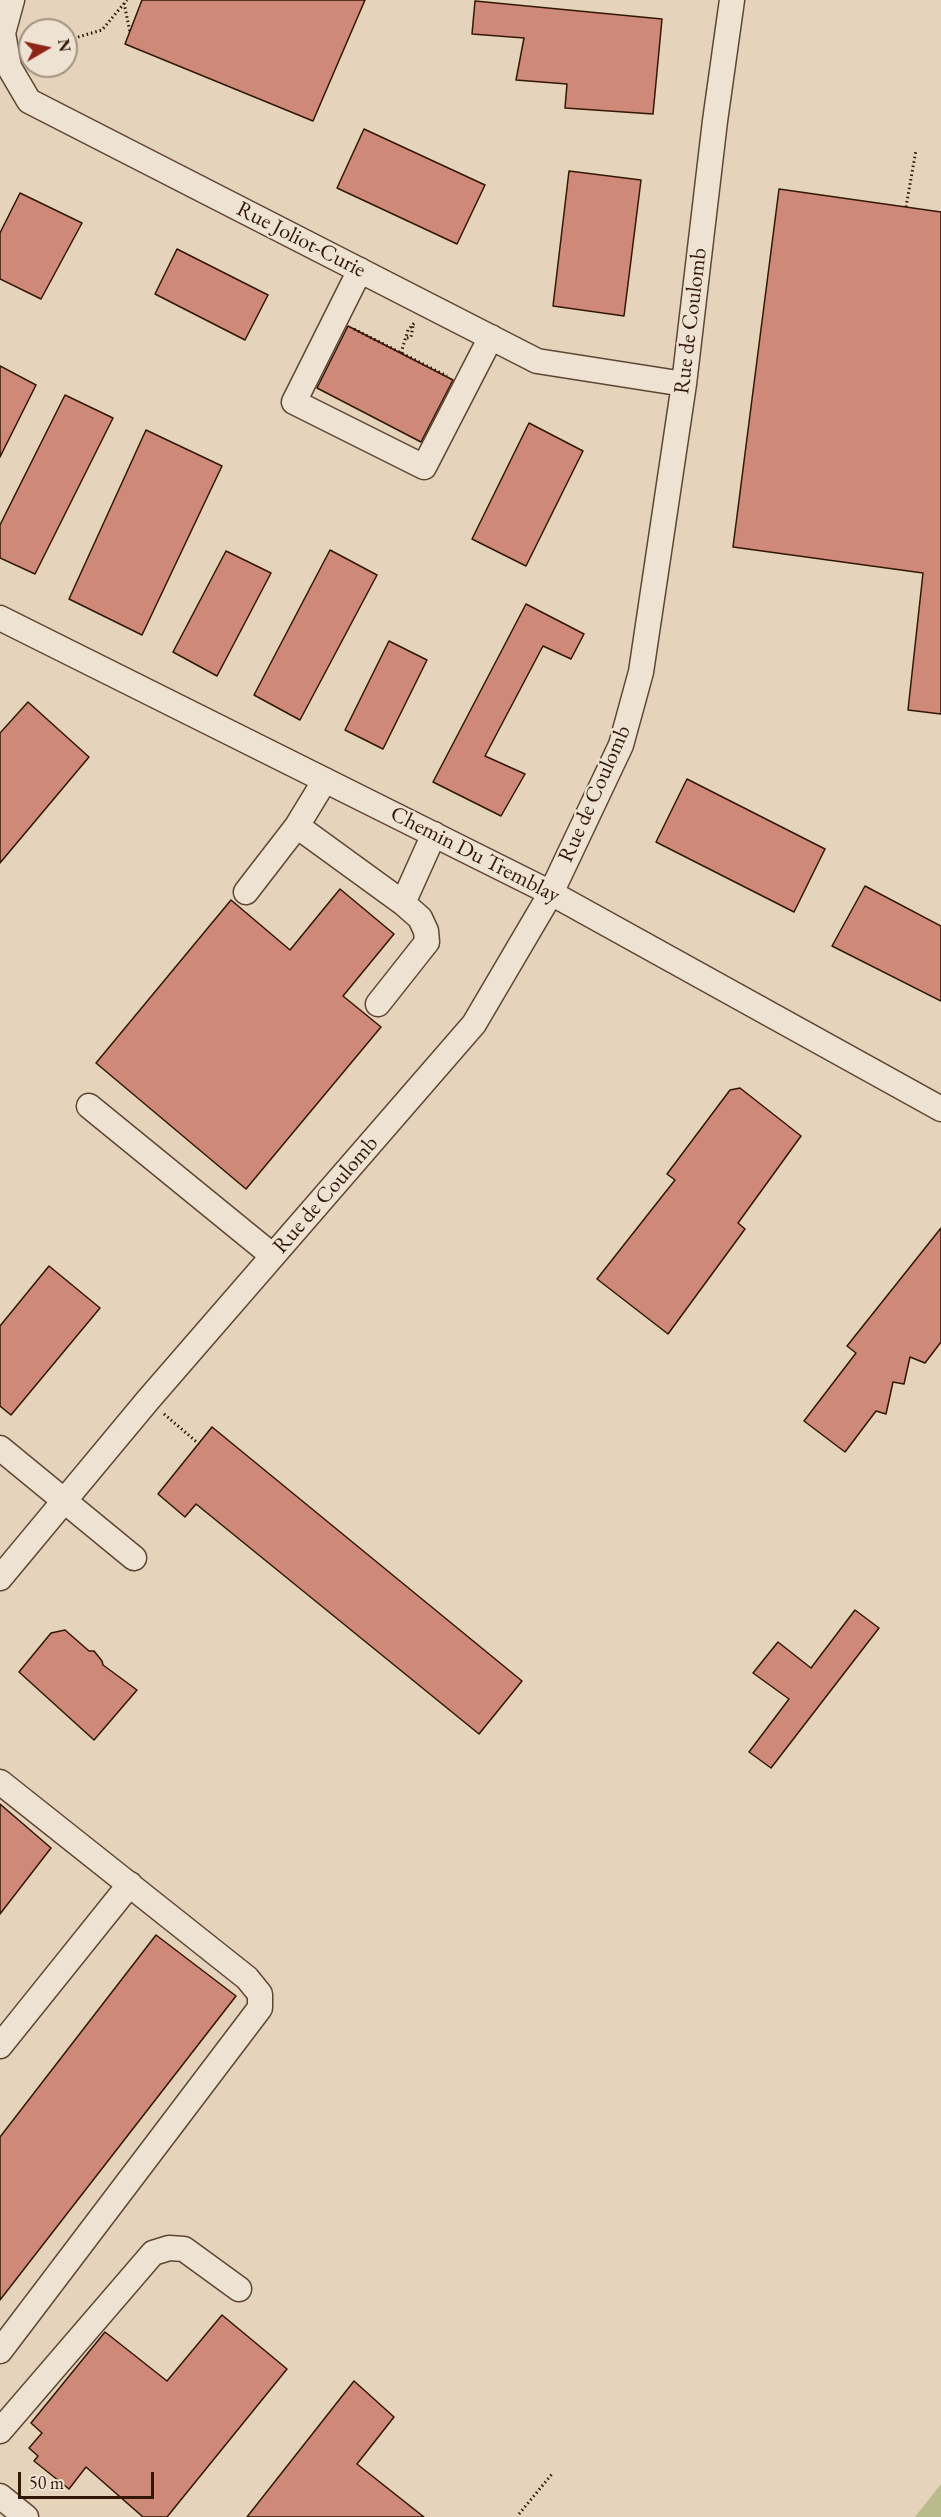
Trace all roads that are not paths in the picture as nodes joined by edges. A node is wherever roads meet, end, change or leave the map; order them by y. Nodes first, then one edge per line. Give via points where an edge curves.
1 (12, 0) edge
2 (732, 0) edge
3 (360, 270) junction
4 (491, 337) junction
5 (684, 384) junction
6 (0, 618) edge
7 (325, 780) junction
8 (297, 826) junction
9 (434, 834) junction
10 (246, 892) dead end
11 (551, 892) junction
12 (403, 903) junction
13 (378, 1004) dead end
14 (89, 1106) dead end
15 (941, 1109) edge
16 (273, 1256) junction
17 (0, 1448) edge
18 (63, 1500) junction
19 (134, 1558) dead end
20 (0, 1578) edge
21 (0, 1782) edge
22 (129, 1884) junction
23 (0, 2046) edge
24 (239, 2289) dead end
25 (0, 2350) edge
26 (0, 2431) edge
27 (0, 2496) edge
28 (26, 2517) edge

1 - 3 street, Rue Joliot-Curie via 3,33 9,67 29,101
2 - 5 street, Rue de Coulomb
3 - 4 street, Rue Joliot-Curie
3 - 4 street via 350,319 294,402 424,467 457,373
4 - 5 street, Rue Joliot-Curie via 537,361
5 - 11 street, Rue de Coulomb via 641,672 621,746
6 - 7 street, Chemin Du Tremblay
7 - 8 street
7 - 9 street, Chemin Du Tremblay
8 - 10 street
8 - 12 street
9 - 11 street, Chemin Du Tremblay
9 - 12 street
11 - 15 street, Chemin Du Tremblay
11 - 16 street, Rue de Coulomb via 474,1024
12 - 13 street via 420,918 427,942
14 - 16 street
16 - 18 street, Rue de Coulomb
17 - 18 street
18 - 19 street
18 - 20 street, Rue de Coulomb
21 - 22 street
22 - 23 street
22 - 25 street via 247,1978 260,1994 260,2008
24 - 26 street via 184,2249 153,2253
27 - 28 street

